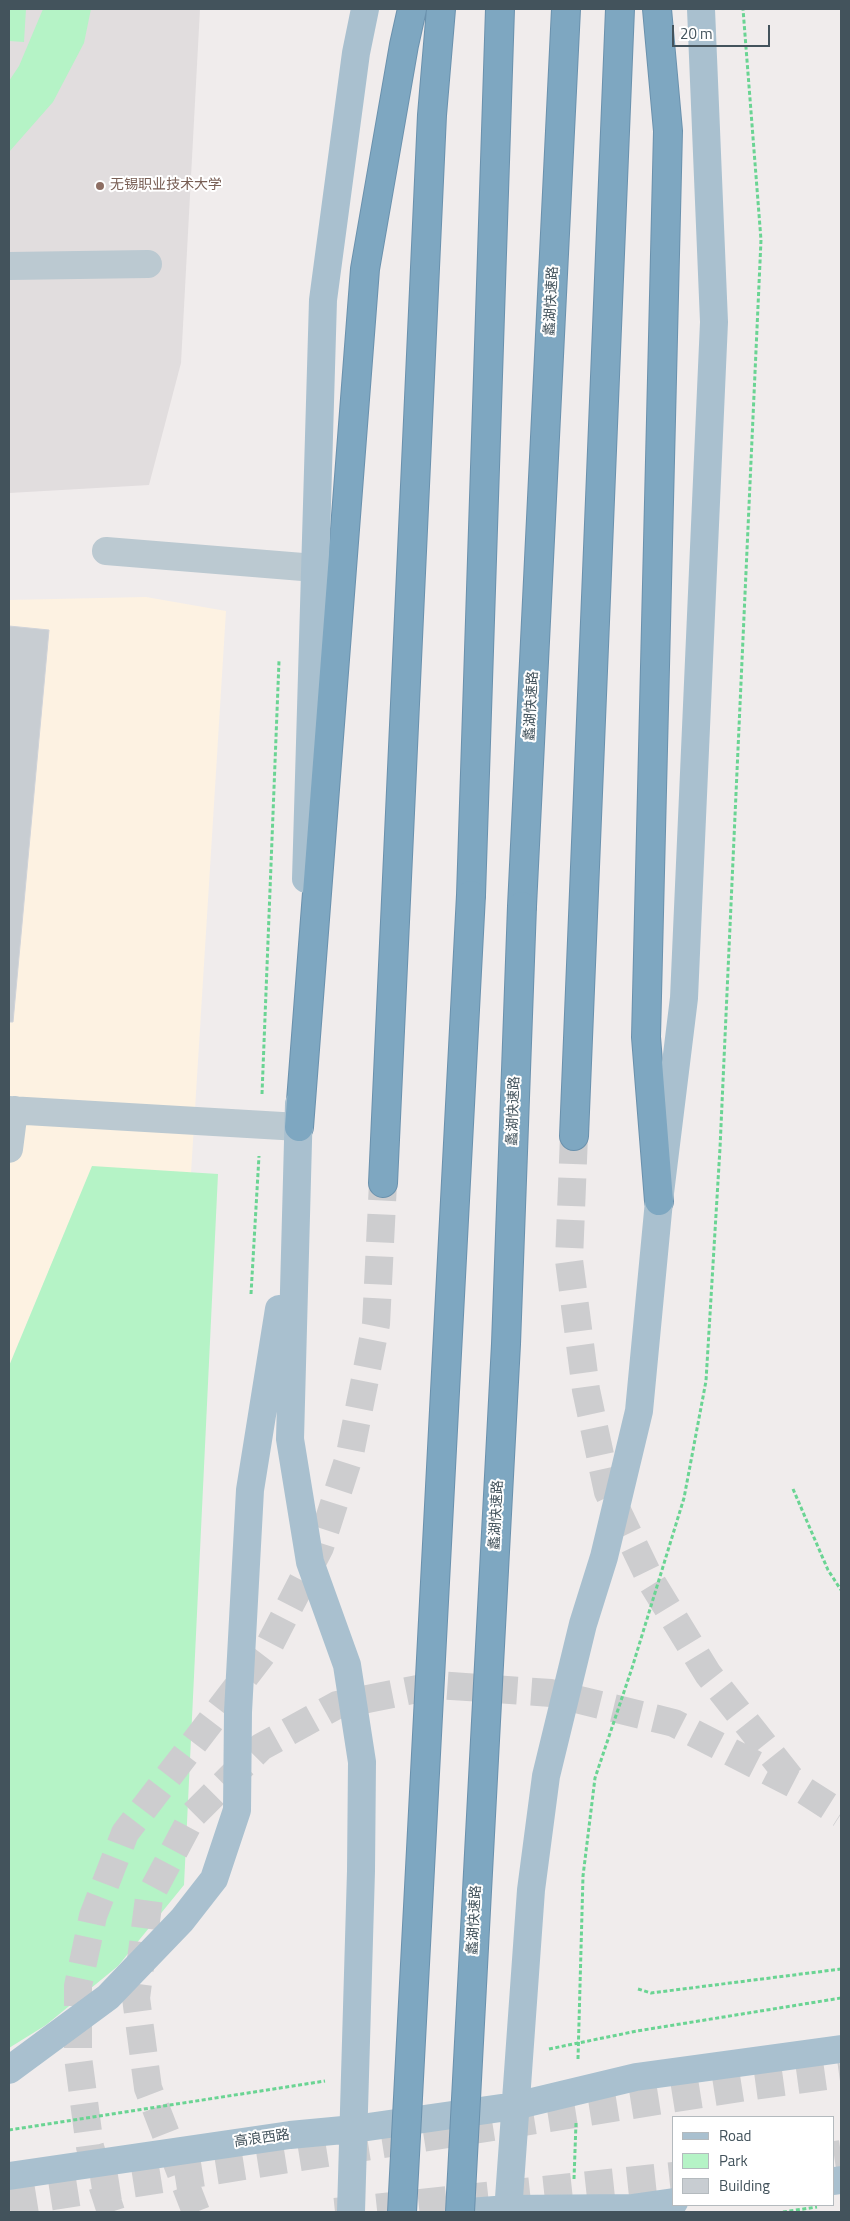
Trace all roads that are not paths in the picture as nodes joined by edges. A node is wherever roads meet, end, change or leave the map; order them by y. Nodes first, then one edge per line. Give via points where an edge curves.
1 (365, 9) edge
2 (412, 9) edge
3 (441, 9) edge
4 (500, 9) edge
5 (566, 9) edge
6 (620, 9) edge
7 (656, 9) edge
8 (701, 9) edge
9 (148, 264) dead end
10 (9, 266) edge
11 (106, 551) dead end
12 (315, 568) junction
13 (12, 1110) edge
14 (299, 1127) junction
15 (574, 1136) tunnel mouth
16 (9, 1149) edge
17 (383, 1183) tunnel mouth
18 (659, 1201) junction
19 (296, 1202) junction
20 (841, 2049) edge
21 (9, 2070) edge
22 (515, 2106) junction
23 (354, 2129) junction
24 (9, 2176) edge
25 (672, 2202) edge
26 (508, 2211) edge
27 (351, 2212) edge
28 (402, 2212) edge
29 (460, 2212) edge
30 (469, 2212) edge

1 - 12 main road via 356,52 324,300
2 - 14 highway via 365,269
3 - 17 highway via 432,115
4 - 28 highway, bridge via 471,895
5 - 29 highway, 蠡湖快速路, bridge via 522,906 506,1344
6 - 15 highway
7 - 18 highway via 668,131 646,1037
8 - 18 main road via 714,322 684,998
9 - 10 lane
11 - 12 lane
12 - 14 main road
13 - 14 lane
13 - 16 lane
14 - 19 main road
18 - 22 main road via 639,1411 546,1776 531,1890
19 - 21 main road via 250,1490 238,1712 237,1810 214,1879 182,1920 108,1996
19 - 23 main road via 290,1439 310,1562 347,1665 362,1762
20 - 22 main road, 高浪西路 via 636,2077
22 - 23 main road, 高浪西路
22 - 26 main road
23 - 24 main road, 高浪西路 via 290,2134
23 - 27 main road
25 - 26 main road via 632,2208
26 - 30 main road

